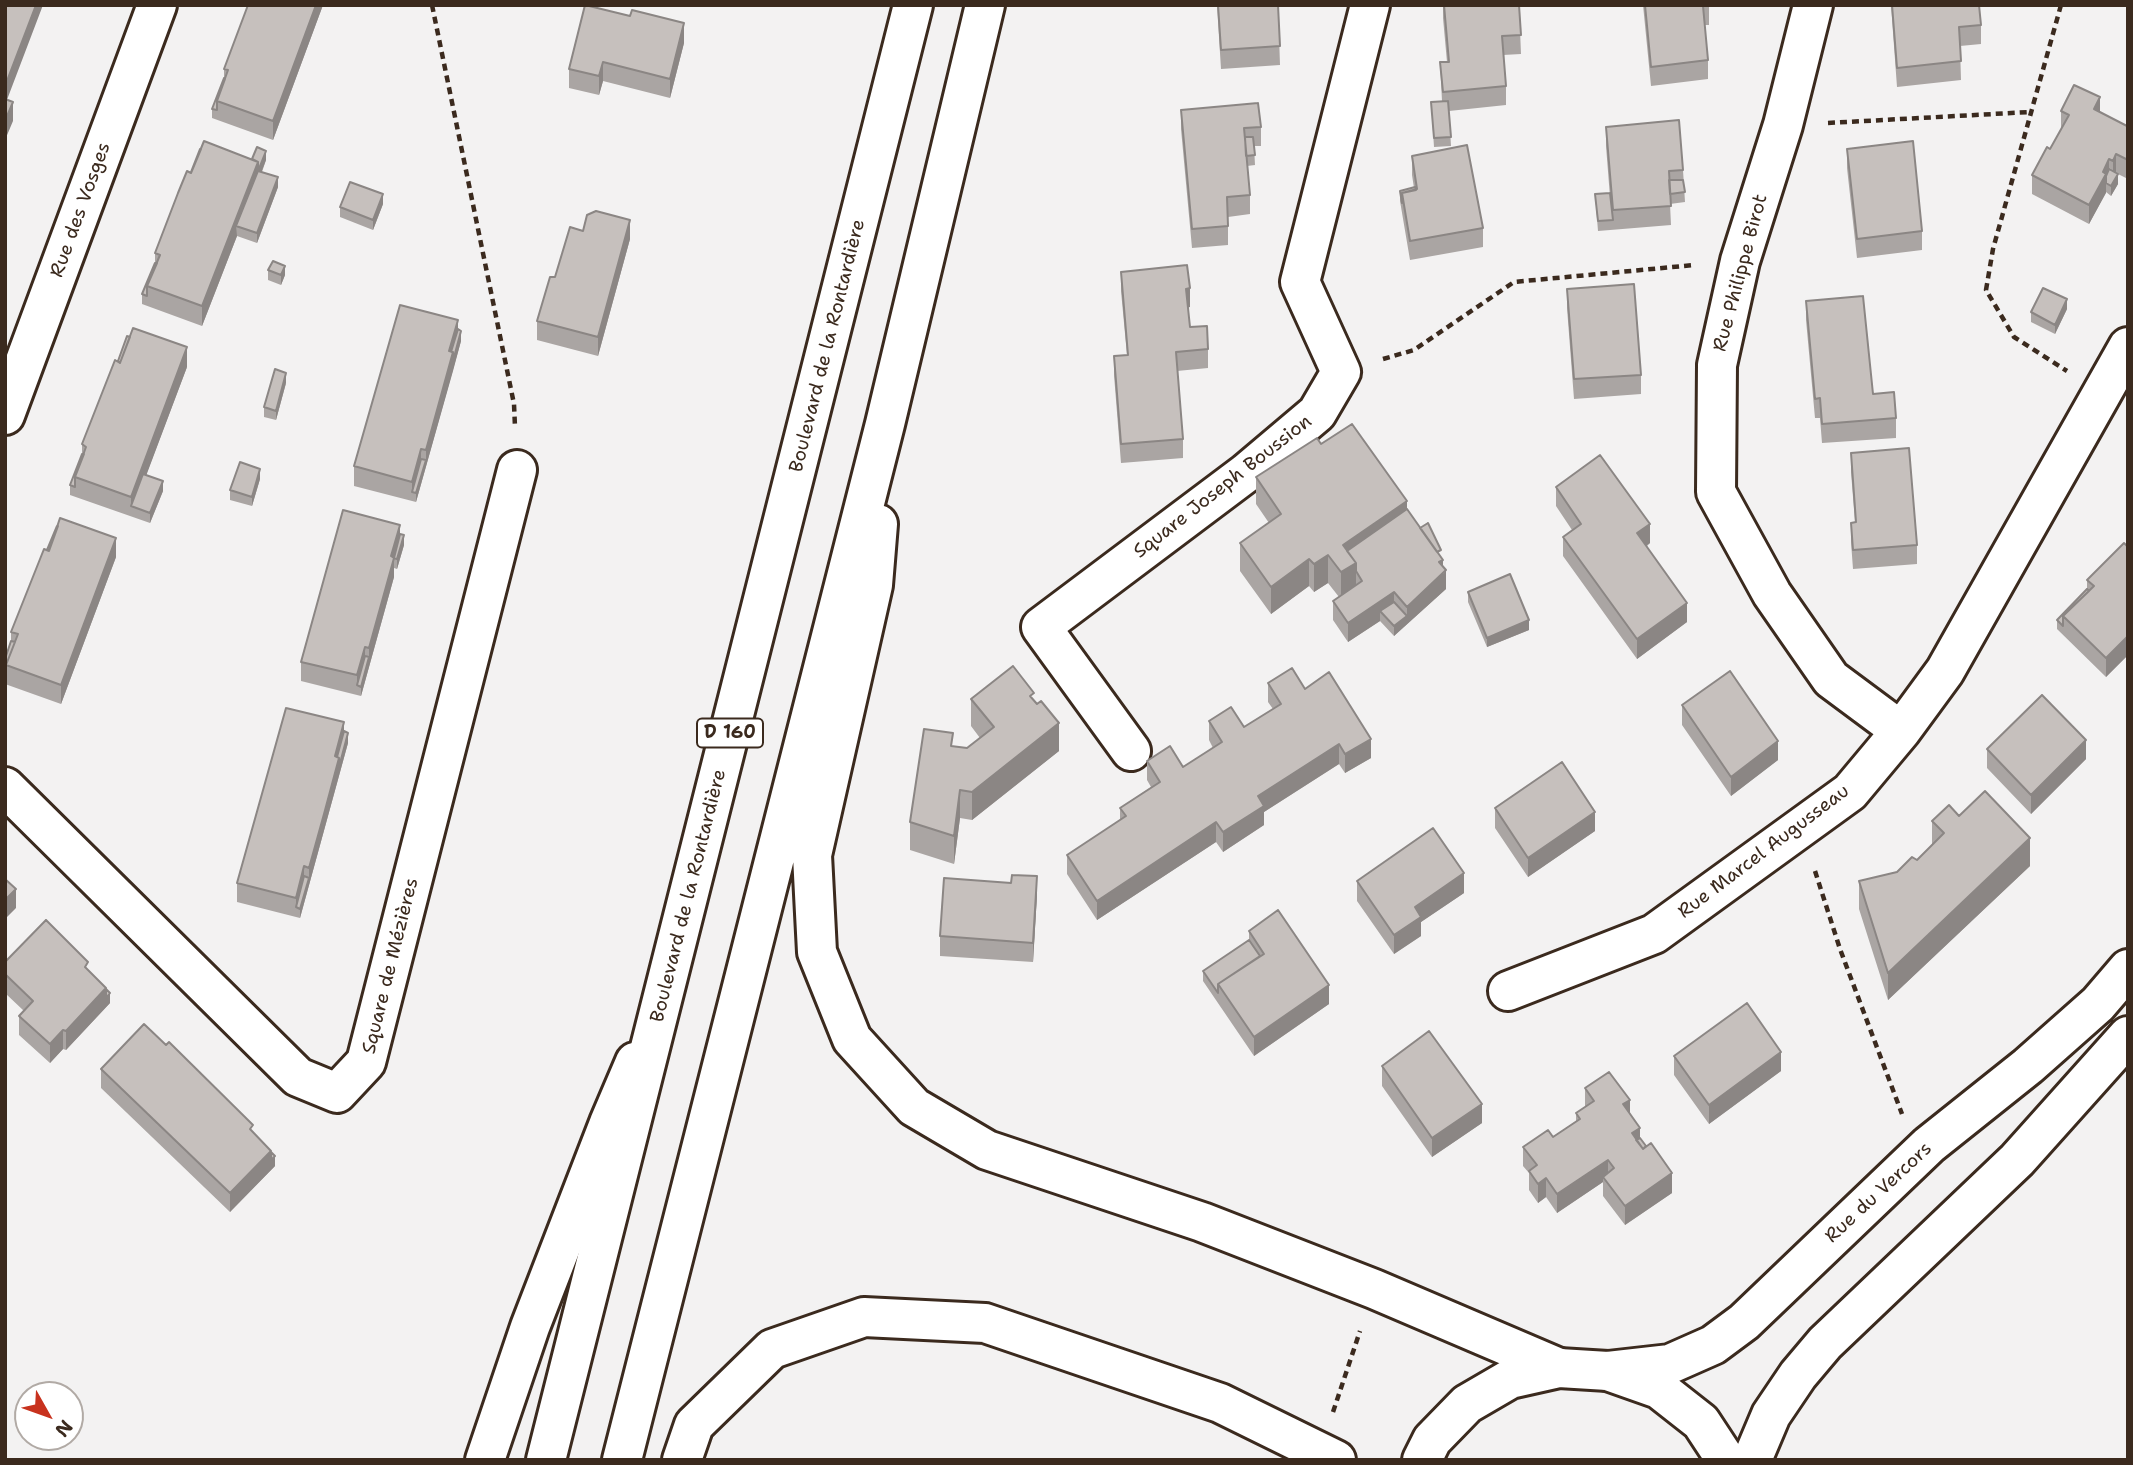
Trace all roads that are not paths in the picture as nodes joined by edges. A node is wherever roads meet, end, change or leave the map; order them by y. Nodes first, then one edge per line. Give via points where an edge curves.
1 (157, 5) edge
2 (913, 5) edge
3 (985, 5) edge
4 (1370, 5) edge
5 (1813, 5) edge
6 (2128, 347) edge
7 (5, 415) edge
8 (885, 424) junction
9 (517, 470) road end
10 (1901, 731) junction
11 (1131, 751) dead end
12 (5, 787) edge
13 (2128, 969) edge
14 (1508, 991) dead end
15 (665, 993) junction
16 (2128, 1036) edge
17 (1559, 1368) junction
18 (1608, 1371) junction
19 (1328, 1455) edge
20 (485, 1460) edge
21 (546, 1460) edge
22 (622, 1460) edge
23 (682, 1460) edge
24 (1422, 1460) edge
25 (1726, 1460) edge
26 (1752, 1460) edge

1 - 7 street, Rue des Vosges
2 - 15 street, Boulevard de la Rontardière / D 160
3 - 8 street
4 - 11 street, Square Joseph Boussion via 1300,282 1341,372 1317,414 1041,627
5 - 10 street, Rue Philippe Birot via 1783,125 1740,261 1717,365 1716,492 1772,594 1832,679
6 - 10 street, Rue Marcel Augusseau via 1945,671
8 - 17 street via 873,585 812,855 817,952 852,1039 914,1107 987,1150 1202,1222
8 - 22 street
9 - 12 street, Square de Mézières via 366,1062 337,1093 298,1077
10 - 14 street, Rue Marcel Augusseau via 1850,792 1654,933
13 - 18 street, Rue du Vercors via 2098,1004 1929,1145 1744,1322 1713,1345 1670,1364
15 - 20 street via 530,1327
15 - 21 street, Boulevard de la Rontardière / D 160
16 - 26 street via 2017,1160 1825,1343 1770,1415
17 - 18 street
17 - 24 street via 1510,1380 1467,1404 1432,1440
18 - 25 street via 1659,1389 1701,1422
19 - 23 street via 1220,1403 985,1323 864,1317 772,1349 694,1425

